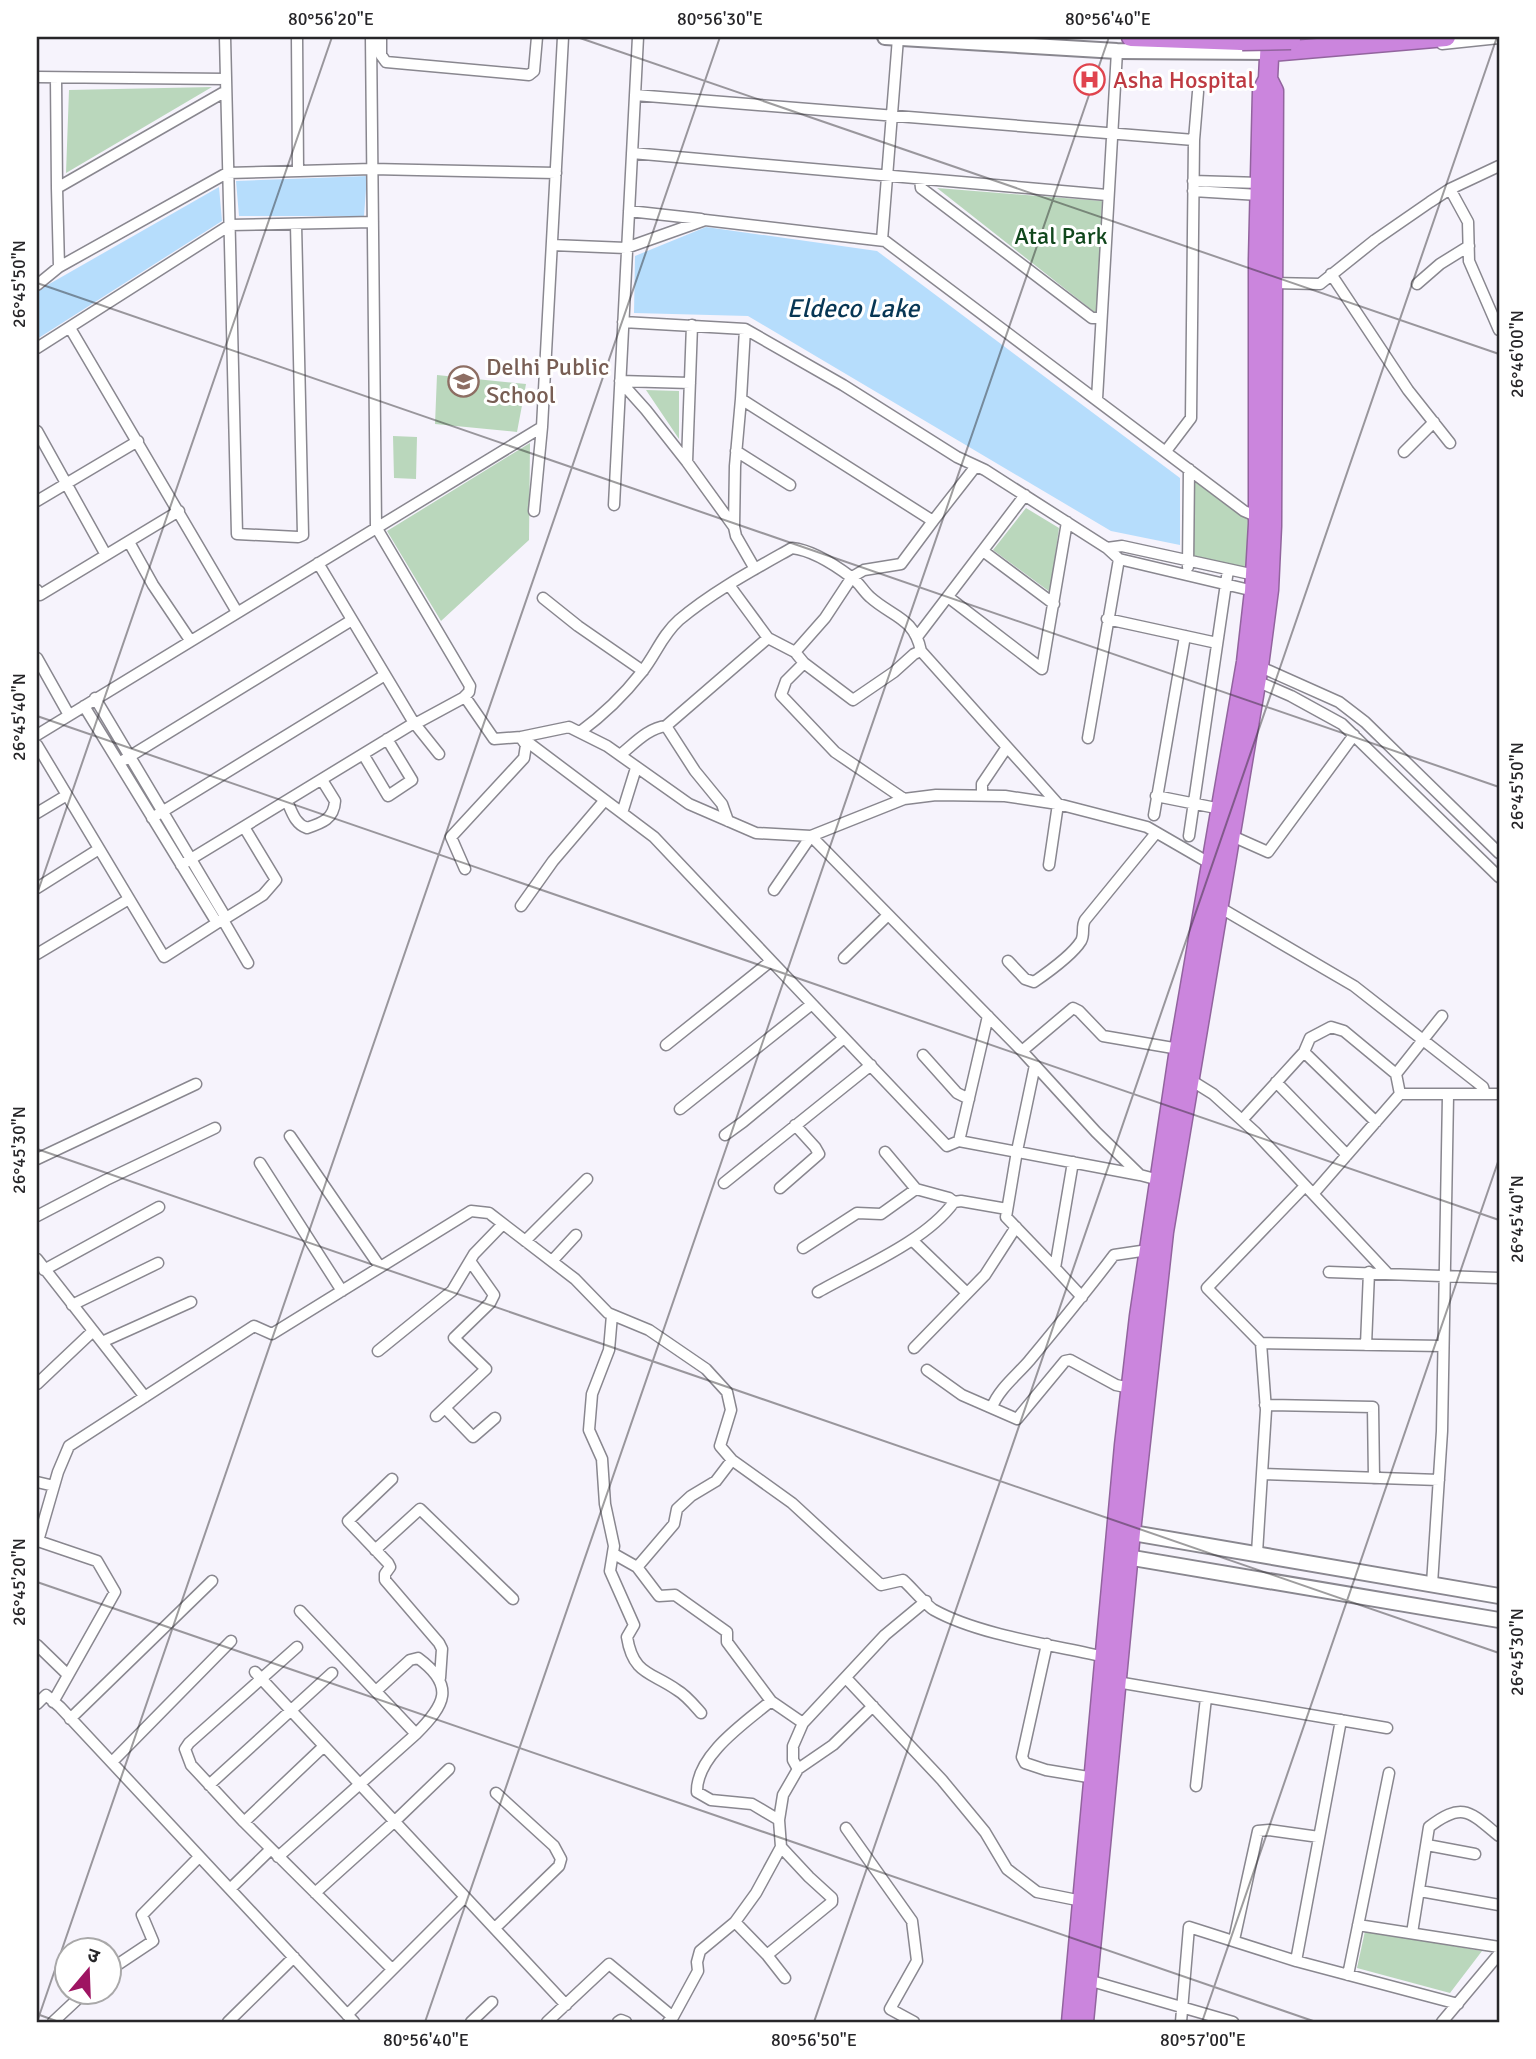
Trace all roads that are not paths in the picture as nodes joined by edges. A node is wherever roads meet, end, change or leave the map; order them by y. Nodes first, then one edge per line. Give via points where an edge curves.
1 (225, 37) edge
2 (298, 37) edge
3 (371, 37) edge
4 (381, 37) edge
5 (537, 37) edge
6 (563, 37) edge
7 (638, 37) edge
8 (894, 37) edge
9 (1131, 37) edge
10 (1325, 37) edge
11 (1446, 37) edge
12 (1499, 38) edge
13 (1270, 49) edge
14 (1117, 51) junction
15 (37, 77) edge
16 (56, 78) junction
17 (226, 79) junction
18 (1268, 79) junction
19 (226, 91) junction
20 (1198, 92) dead end
21 (635, 95) junction
22 (892, 116) junction
23 (1111, 134) junction
24 (1194, 140) junction
25 (632, 153) junction
26 (1499, 166) edge
27 (372, 169) junction
28 (298, 171) junction
29 (227, 173) junction
30 (556, 173) junction
31 (887, 176) junction
32 (920, 179) junction
33 (1193, 186) junction
34 (57, 188) junction
35 (1260, 189) junction
36 (1450, 190) junction
37 (1107, 195) junction
38 (629, 211) junction
39 (705, 220) junction
40 (373, 222) junction
41 (296, 224) junction
42 (230, 225) junction
43 (881, 240) junction
44 (552, 245) junction
45 (1469, 246) junction
46 (626, 248) junction
47 (59, 267) junction
48 (1331, 274) junction
49 (1272, 283) junction
50 (1418, 284) dead end
51 (37, 285) edge
52 (1101, 318) junction
53 (623, 322) junction
54 (692, 325) junction
55 (70, 328) junction
56 (746, 329) junction
57 (1499, 330) edge
58 (37, 348) edge
59 (620, 381) junction
60 (690, 383) junction
61 (741, 399) junction
62 (1097, 399) junction
63 (1434, 422) junction
64 (542, 427) junction
65 (37, 431) edge
66 (138, 441) junction
67 (1450, 443) dead end
68 (736, 451) junction
69 (1166, 451) junction
70 (1404, 452) dead end
71 (687, 463) junction
72 (976, 466) junction
73 (1189, 469) junction
74 (67, 483) junction
75 (790, 485) dead end
76 (1025, 495) junction
77 (37, 501) edge
78 (614, 505) dead end
79 (534, 511) dead end
80 (179, 512) junction
81 (1258, 517) junction
82 (933, 521) junction
83 (1067, 522) junction
84 (376, 527) junction
85 (734, 527) junction
86 (129, 542) junction
87 (1107, 548) junction
88 (982, 551) junction
89 (106, 555) junction
90 (1119, 559) junction
91 (1189, 561) junction
92 (318, 563) junction
93 (755, 569) junction
94 (1228, 570) junction
95 (1187, 575) junction
96 (852, 577) junction
97 (1254, 583) junction
98 (1226, 584) junction
99 (729, 585) junction
100 (38, 594) edge
101 (948, 597) junction
102 (543, 598) dead end
103 (1054, 604) junction
104 (237, 612) junction
105 (1107, 619) junction
106 (352, 620) junction
107 (1185, 636) junction
108 (917, 637) junction
109 (768, 638) junction
110 (190, 640) junction
111 (1217, 643) junction
112 (921, 651) junction
113 (795, 652) junction
114 (37, 658) edge
115 (804, 663) junction
116 (643, 671) junction
117 (1252, 671) junction
118 (385, 675) junction
119 (465, 697) junction
120 (94, 698) junction
121 (84, 706) junction
122 (69, 715) junction
123 (414, 723) junction
124 (666, 726) junction
125 (580, 732) junction
126 (37, 735) edge
127 (1354, 735) junction
128 (521, 737) junction
129 (1088, 738) dead end
130 (387, 739) junction
131 (37, 744) edge
132 (1007, 747) junction
133 (363, 754) junction
134 (439, 754) dead end
135 (620, 755) junction
136 (129, 757) junction
137 (119, 763) junction
138 (636, 768) junction
139 (321, 780) junction
140 (67, 795) junction
141 (982, 795) junction
142 (1156, 796) junction
143 (904, 799) junction
144 (605, 800) junction
145 (287, 801) junction
146 (1194, 803) junction
147 (1058, 804) junction
148 (1221, 809) junction
149 (37, 813) edge
150 (622, 813) junction
151 (158, 815) junction
152 (1154, 815) dead end
153 (729, 821) junction
154 (244, 827) junction
155 (1156, 832) junction
156 (811, 836) junction
157 (1189, 836) dead end
158 (1231, 836) junction
159 (99, 849) junction
160 (1499, 853) edge
161 (186, 862) junction
162 (1211, 864) junction
163 (1049, 865) dead end
164 (465, 869) dead end
165 (1499, 877) edge
166 (37, 888) edge
167 (774, 890) dead end
168 (129, 899) junction
169 (522, 906) dead end
170 (1219, 907) junction
171 (887, 916) junction
172 (222, 921) junction
173 (37, 954) edge
174 (844, 958) dead end
175 (771, 961) junction
176 (1008, 961) dead end
177 (248, 963) dead end
178 (813, 1004) junction
179 (988, 1016) junction
180 (1442, 1016) dead end
181 (844, 1038) junction
182 (1424, 1039) junction
183 (666, 1045) dead end
184 (1179, 1049) junction
185 (1022, 1051) junction
186 (1304, 1052) junction
187 (923, 1055) dead end
188 (871, 1065) junction
189 (1035, 1065) junction
190 (1396, 1074) junction
191 (1183, 1077) junction
192 (1276, 1082) junction
193 (196, 1084) dead end
194 (1400, 1094) junction
195 (1485, 1094) junction
196 (1499, 1094) edge
197 (1448, 1096) junction
198 (969, 1099) junction
199 (680, 1109) dead end
200 (1242, 1120) junction
201 (1376, 1122) junction
202 (795, 1125) junction
203 (215, 1128) dead end
204 (725, 1135) dead end
205 (290, 1136) dead end
206 (960, 1141) junction
207 (1017, 1151) junction
208 (885, 1152) dead end
209 (1347, 1155) junction
210 (37, 1159) edge
211 (1073, 1162) junction
212 (260, 1163) dead end
213 (1140, 1175) junction
214 (587, 1179) dead end
215 (1159, 1180) junction
216 (724, 1183) dead end
217 (780, 1188) dead end
218 (916, 1189) junction
219 (1309, 1190) junction
220 (954, 1202) junction
221 (159, 1207) dead end
222 (1007, 1209) junction
223 (37, 1216) edge
224 (503, 1224) junction
225 (1016, 1227) junction
226 (576, 1235) dead end
227 (912, 1240) junction
228 (525, 1241) junction
229 (803, 1248) dead end
230 (1148, 1250) junction
231 (37, 1259) edge
232 (470, 1261) junction
233 (552, 1261) junction
234 (158, 1263) dead end
235 (380, 1267) junction
236 (1055, 1268) junction
237 (44, 1270) junction
238 (1329, 1272) dead end
239 (1369, 1272) junction
240 (1387, 1273) junction
241 (1445, 1275) junction
242 (1499, 1278) edge
243 (342, 1291) junction
244 (818, 1292) dead end
245 (967, 1293) junction
246 (1082, 1297) junction
247 (191, 1301) dead end
248 (72, 1305) junction
249 (612, 1315) junction
250 (93, 1331) junction
251 (102, 1342) junction
252 (1261, 1343) junction
253 (1366, 1345) junction
254 (1443, 1346) junction
255 (914, 1348) dead end
256 (378, 1351) dead end
257 (926, 1370) dead end
258 (37, 1384) edge
259 (1130, 1388) junction
260 (145, 1397) junction
261 (1265, 1405) junction
262 (992, 1407) junction
263 (445, 1408) junction
264 (436, 1416) dead end
265 (495, 1418) dead end
266 (732, 1460) junction
267 (1262, 1474) junction
268 (1374, 1478) junction
269 (392, 1479) dead end
270 (1439, 1480) junction
271 (37, 1482) edge
272 (54, 1486) junction
273 (1123, 1531) junction
274 (375, 1550) junction
275 (1257, 1553) junction
276 (614, 1554) junction
277 (1121, 1556) junction
278 (639, 1565) dead end
279 (212, 1581) dead end
280 (1432, 1584) junction
281 (1499, 1595) edge
282 (513, 1599) dead end
283 (926, 1601) junction
284 (299, 1612) dead end
285 (1499, 1620) edge
286 (231, 1641) dead end
287 (1047, 1644) junction
288 (37, 1645) edge
289 (297, 1647) dead end
290 (1105, 1657) junction
291 (332, 1673) dead end
292 (68, 1675) junction
293 (259, 1676) junction
294 (440, 1678) junction
295 (846, 1678) junction
296 (1117, 1682) junction
297 (376, 1691) junction
298 (1206, 1698) junction
299 (771, 1701) junction
300 (53, 1702) junction
301 (37, 1704) edge
302 (873, 1706) junction
303 (291, 1710) junction
304 (701, 1713) dead end
305 (70, 1719) junction
306 (1341, 1720) junction
307 (803, 1723) junction
308 (1387, 1728) dead end
309 (416, 1734) junction
310 (324, 1746) junction
311 (112, 1762) junction
312 (449, 1769) dead end
313 (798, 1769) junction
314 (1389, 1773) dead end
315 (1094, 1778) junction
316 (209, 1785) junction
317 (361, 1786) junction
318 (1196, 1786) dead end
319 (496, 1793) dead end
320 (779, 1820) junction
321 (395, 1821) junction
322 (244, 1822) junction
323 (846, 1828) dead end
324 (1499, 1836) edge
325 (1319, 1838) junction
326 (1427, 1845) junction
327 (781, 1847) junction
328 (274, 1854) junction
329 (1475, 1854) dead end
330 (199, 1857) junction
331 (230, 1889) junction
332 (1420, 1892) junction
333 (315, 1893) junction
334 (465, 1897) junction
335 (1082, 1901) junction
336 (1499, 1905) edge
337 (735, 1923) junction
338 (1359, 1924) junction
339 (495, 1928) junction
340 (1412, 1933) junction
341 (1234, 1940) junction
342 (1499, 1947) edge
343 (1499, 1954) edge
344 (767, 1955) junction
345 (294, 1958) junction
346 (1296, 1961) junction
347 (122, 1962) edge
348 (392, 1969) junction
349 (1348, 1975) junction
350 (785, 1978) dead end
351 (1088, 1980) junction
352 (492, 2002) dead end
353 (566, 2004) junction
354 (1458, 2004) junction
355 (70, 2007) edge
356 (1182, 2008) junction
357 (350, 2019) edge
358 (671, 2020) edge
359 (53, 2022) edge
360 (228, 2022) edge
361 (471, 2022) edge
362 (547, 2022) edge
363 (618, 2022) edge
364 (626, 2022) edge
365 (914, 2022) edge
366 (1071, 2022) edge
367 (1084, 2022) edge
368 (1181, 2022) edge
369 (1233, 2022) edge
370 (1442, 2022) edge

1 - 17 street
2 - 28 street
3 - 27 street
4 - 5 street via 381,55 386,62 529,75 534,71
6 - 30 street
7 - 21 street
8 - 14 street
8 - 22 street
9 - 10 highway, bridge via 1242,41
11 - 13 highway
12 - 13 street via 1353,54
13 - 14 street
13 - 18 highway
14 - 23 street
15 - 16 street
16 - 17 street
16 - 34 street
17 - 19 street
18 - 35 highway via 1262,90
18 - 49 highway via 1274,91
19 - 29 street
19 - 34 street
20 - 24 street
21 - 22 street
21 - 25 street
22 - 23 street
22 - 31 street
23 - 24 street
23 - 37 street
24 - 33 street
25 - 31 street
25 - 38 street
26 - 36 street
27 - 28 street
27 - 30 street
27 - 40 street
28 - 29 street
29 - 42 street
29 - 47 street
30 - 44 street
31 - 32 street
31 - 43 street
32 - 37 street
32 - 52 street via 921,188 1091,318
33 - 35 street
33 - 69 street via 1191,418
34 - 47 street
35 - 81 highway
36 - 45 street via 1468,222
36 - 48 street
37 - 52 street
38 - 39 street
38 - 46 street
39 - 43 street
39 - 46 street
40 - 41 street
40 - 84 street
41 - 42 street
41 - 42 street via 303,535 298,537 237,534
42 - 55 street
43 - 62 street
44 - 46 street
44 - 64 street
45 - 50 street
45 - 57 street via 1469,261
46 - 53 street
47 - 51 street
48 - 49 street via 1320,284
48 - 63 street
49 - 117 highway via 1269,590
52 - 62 street
53 - 54 street
53 - 59 street
54 - 56 street
54 - 60 street
55 - 58 street
55 - 66 street
56 - 61 street
56 - 72 street
59 - 60 street
59 - 71 street
59 - 78 street
60 - 71 street
61 - 68 street
61 - 82 street
62 - 69 street
63 - 67 street
63 - 70 street
64 - 79 street
64 - 84 street
65 - 74 street
66 - 74 street
66 - 80 street
68 - 75 street
68 - 85 street
69 - 73 street
71 - 85 street
72 - 76 street
72 - 82 street
73 - 81 street
73 - 91 street
74 - 77 street
74 - 89 street
76 - 83 street
76 - 88 street
80 - 86 street
80 - 104 street
81 - 97 highway
82 - 96 street via 901,565 864,570
83 - 87 street
83 - 103 street
84 - 92 street
84 - 119 street via 470,686
85 - 93 street
86 - 89 street
86 - 110 street
87 - 90 street
87 - 91 street via 1122,546
88 - 101 street
88 - 103 street
89 - 100 street
90 - 95 street
90 - 105 street
91 - 94 street
91 - 95 street
92 - 104 street
92 - 106 street
93 - 96 street via 792,548 803,549
93 - 99 street
94 - 97 street
94 - 98 street
95 - 98 street
96 - 108 street via 868,596 903,618
96 - 113 street
97 - 98 street
97 - 117 highway
98 - 111 street
99 - 109 street
99 - 116 street via 677,621
101 - 103 street via 1042,669
101 - 108 street
102 - 116 street
104 - 110 street
105 - 107 street
105 - 129 street
106 - 118 street
106 - 136 street
107 - 111 street
107 - 142 street
108 - 112 street
109 - 113 street
109 - 124 street
110 - 120 street
111 - 146 street
112 - 115 street via 853,699
112 - 132 street
113 - 115 street
114 - 122 street
115 - 143 street via 786,681 781,695 835,752
116 - 125 street via 608,710
117 - 127 street
117 - 148 highway
117 - 158 highway
117 - 160 street via 1339,702
118 - 123 street
118 - 151 street
119 - 123 street
119 - 128 street via 494,739
120 - 121 street
120 - 136 street
121 - 122 street
121 - 137 street
122 - 126 street
123 - 130 street
123 - 134 street
124 - 135 street
124 - 153 street via 722,804
125 - 128 street via 569,727
125 - 135 street
127 - 158 street via 1268,852
127 - 165 street
128 - 144 street
128 - 164 street via 526,745 524,758 451,837
130 - 133 street
130 - 133 street via 412,780 388,796
131 - 140 street
132 - 141 street via 982,784
132 - 147 street
133 - 139 street
135 - 138 street
136 - 137 street
136 - 151 street
137 - 151 street
138 - 150 street
138 - 153 street via 689,804
139 - 145 street
139 - 145 street via 335,801 326,821 303,827
140 - 149 street
140 - 159 street
141 - 143 street
141 - 147 street
142 - 146 street
142 - 152 street
143 - 156 street
144 - 150 street
144 - 169 street
145 - 154 street
146 - 148 street
146 - 157 street
147 - 155 street
147 - 163 street
148 - 162 highway
150 - 175 street via 654,837
151 - 161 street
153 - 156 street via 756,833
154 - 161 street
154 - 172 street via 276,880 263,895
155 - 162 street
155 - 176 street via 1085,919 1081,941 1067,954 1034,982
156 - 167 street
156 - 171 street
158 - 170 highway
159 - 166 street
159 - 168 street
161 - 172 street
162 - 184 highway
168 - 172 street via 164,957
168 - 173 street
170 - 182 street via 1354,986
170 - 191 highway
171 - 174 street
171 - 179 street
172 - 177 street
175 - 178 street
175 - 183 street
178 - 181 street
178 - 199 street
179 - 185 street
179 - 198 street
180 - 182 street
181 - 188 street
181 - 204 street
182 - 190 street
182 - 195 street via 1483,1087
184 - 185 street via 1103,1036 1073,1008
184 - 191 highway
185 - 189 street
186 - 190 street via 1310,1038 1331,1027 1344,1031
186 - 192 street
186 - 201 street
187 - 198 street via 957,1093
188 - 202 street
188 - 206 street via 947,1146
189 - 207 street
189 - 213 street
190 - 194 street
191 - 200 street via 1213,1094
191 - 215 highway
191 - 273 highway
192 - 200 street
192 - 209 street
193 - 210 street
194 - 197 street
194 - 201 street
195 - 196 street
195 - 197 street
197 - 241 street
198 - 206 street
200 - 219 street
201 - 209 street
202 - 216 street
202 - 217 street via 819,1154
203 - 223 street
205 - 235 street
206 - 207 street
207 - 211 street
207 - 222 street
208 - 218 street
209 - 219 street
211 - 213 street
211 - 236 street
212 - 243 street
213 - 215 street
214 - 228 street
215 - 230 highway
218 - 220 street
218 - 229 street via 881,1214 858,1213
219 - 240 street
219 - 252 street via 1207,1288
220 - 222 street
220 - 227 street
221 - 237 street
222 - 225 street via 1006,1217
224 - 228 street
224 - 232 street
224 - 235 street via 489,1213 471,1211
225 - 236 street
225 - 245 street via 985,1275
226 - 233 street
227 - 244 street
227 - 245 street
228 - 233 street
230 - 246 street via 1114,1255
230 - 259 highway
231 - 237 street
232 - 256 street via 453,1291
232 - 263 street via 494,1295 454,1338 485,1369
233 - 249 street
234 - 248 street
235 - 243 street
236 - 246 street
237 - 248 street
238 - 239 street
239 - 240 street
239 - 253 street
240 - 241 street
241 - 242 street
241 - 254 street
243 - 260 street via 272,1334 254,1326
245 - 255 street
246 - 262 street via 997,1394
247 - 251 street
248 - 250 street
249 - 266 street via 649,1330 706,1369 727,1392 731,1410 720,1446
249 - 276 street via 609,1350 592,1394 589,1430 603,1459
250 - 251 street
250 - 258 street
251 - 260 street
252 - 253 street
252 - 261 street
253 - 254 street
254 - 270 street
257 - 262 street via 962,1395
259 - 262 street via 1070,1360 1017,1419
259 - 273 highway
260 - 272 street via 69,1446
261 - 267 street
261 - 268 street via 1373,1407
263 - 264 street
263 - 265 street via 473,1437
266 - 278 street via 716,1481 677,1509 674,1524
266 - 283 street via 792,1503 881,1585 903,1580
267 - 268 street
267 - 275 street
268 - 270 street
269 - 274 street via 348,1521
270 - 280 street
271 - 272 street
272 - 292 street via 38,1541 97,1561 115,1592
273 - 275 street
273 - 277 highway
274 - 282 street via 420,1508
274 - 294 street via 390,1567 385,1580 442,1649
275 - 280 street
276 - 299 street via 637,1567 659,1596 675,1595 727,1632 727,1642
276 - 304 street via 610,1571 635,1625 626,1637 628,1648 644,1672 678,1690
277 - 285 street
277 - 290 highway
277 - 296 highway
279 - 305 street
280 - 281 street
283 - 287 street via 930,1608 970,1626
283 - 295 street
284 - 297 street
286 - 311 street
287 - 290 street
287 - 315 street via 1022,1757 1025,1763 1046,1770
288 - 292 street
289 - 293 street
290 - 315 highway
291 - 303 street
292 - 300 street
293 - 303 street
293 - 316 street via 185,1749 191,1765
294 - 297 street via 418,1658
294 - 309 street via 441,1705
295 - 302 street
295 - 307 street
296 - 298 street
296 - 351 highway
297 - 309 street
298 - 306 street
298 - 318 street
299 - 307 street
299 - 320 street via 729,1736 706,1763 696,1788 711,1801 752,1804
300 - 301 street via 46,1695
300 - 305 street
302 - 313 street via 833,1745
302 - 335 street via 985,1832 1007,1869 1037,1892
303 - 310 street
303 - 316 street
305 - 311 street
306 - 308 street
306 - 325 street
307 - 313 street via 793,1746
309 - 317 street
310 - 317 street
310 - 322 street
311 - 330 street
312 - 321 street
313 - 320 street via 783,1795
314 - 338 street
315 - 335 highway
316 - 322 street
317 - 321 street
317 - 328 street
319 - 339 street via 554,1846 561,1859
320 - 327 street
321 - 333 street
321 - 334 street
322 - 328 street
323 - 365 street via 912,1921 917,1961 890,2008
324 - 326 street via 1471,1814 1455,1811 1429,1827
325 - 341 street via 1258,1830
325 - 346 street
326 - 329 street
326 - 332 street
327 - 337 street
327 - 344 street via 832,1902
328 - 331 street
328 - 333 street
330 - 331 street
330 - 347 street via 142,1915 153,1941
331 - 345 street
332 - 336 street
332 - 340 street
333 - 348 street
334 - 339 street
334 - 348 street
335 - 366 highway
337 - 344 street
337 - 358 street via 700,1951 698,1971
338 - 340 street
338 - 349 street
339 - 353 street
340 - 342 street
341 - 346 street
341 - 356 street via 1189,1927
343 - 354 street
344 - 350 street
345 - 357 street
345 - 360 street
346 - 349 street
348 - 357 street
349 - 354 street
351 - 356 street
351 - 367 highway
352 - 361 street
353 - 358 street via 610,1964
353 - 362 street
354 - 370 street
355 - 359 street
356 - 368 street
356 - 369 street
363 - 364 street

